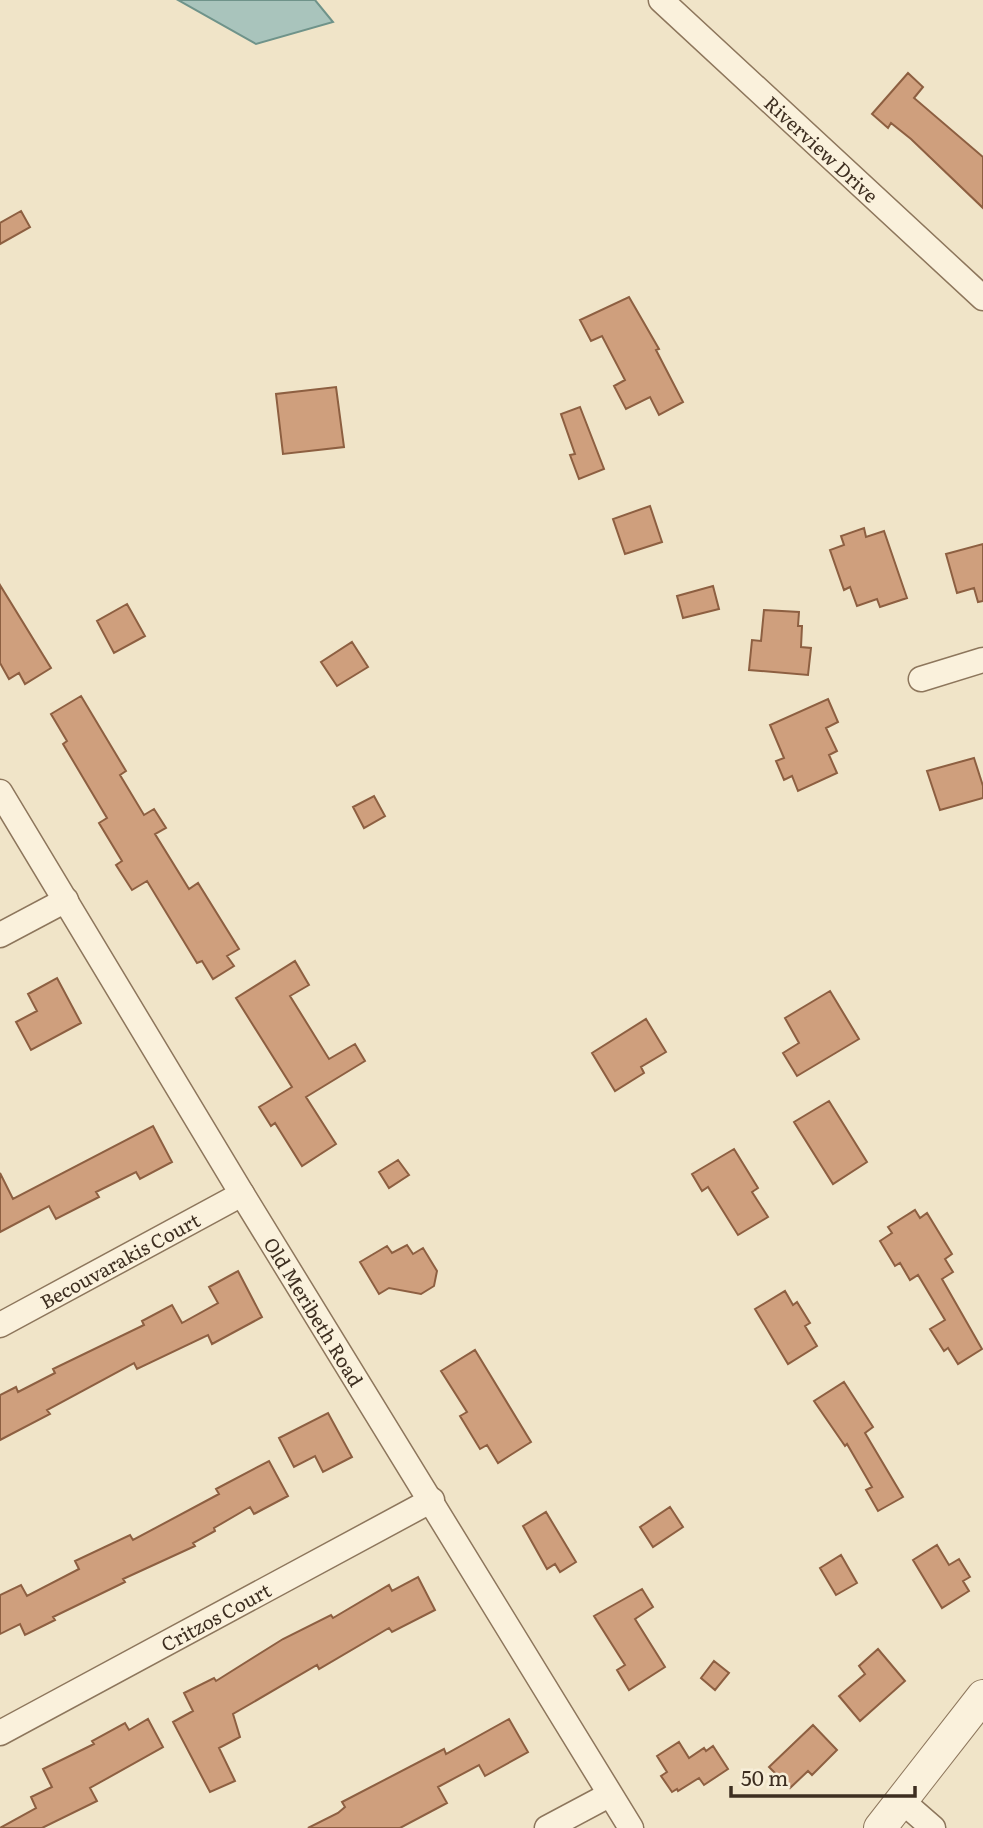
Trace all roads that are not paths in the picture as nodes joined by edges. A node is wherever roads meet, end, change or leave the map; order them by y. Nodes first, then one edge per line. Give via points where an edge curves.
1 (661, 0) edge
2 (983, 298) edge
3 (983, 660) edge
4 (921, 679) dead end
5 (0, 792) edge
6 (66, 900) junction
7 (0, 935) edge
8 (242, 1194) junction
9 (0, 1325) edge
10 (432, 1500) junction
11 (983, 1696) edge
12 (0, 1733) edge
13 (609, 1795) junction
14 (902, 1801) junction
15 (547, 1828) edge
16 (631, 1828) edge
17 (880, 1828) edge
18 (933, 1828) edge

1 - 2 street, Riverview Drive
3 - 4 street
5 - 6 street, Old Meribeth Road
6 - 7 street
6 - 8 street, Old Meribeth Road
8 - 9 street, Becouvarakis Court
8 - 10 street, Old Meribeth Road
10 - 12 street, Critzos Court
10 - 13 street, Old Meribeth Road
11 - 14 street
13 - 15 street
13 - 16 street, Old Meribeth Road
14 - 17 street
14 - 18 street

